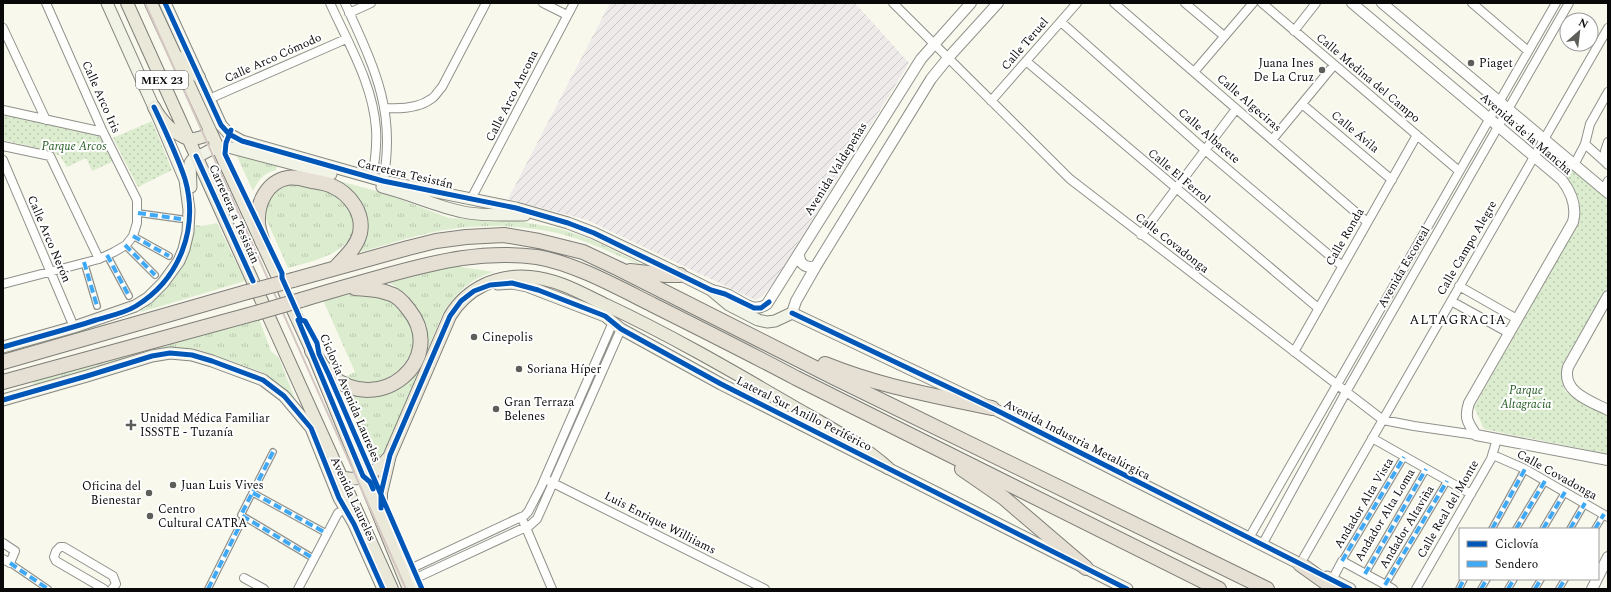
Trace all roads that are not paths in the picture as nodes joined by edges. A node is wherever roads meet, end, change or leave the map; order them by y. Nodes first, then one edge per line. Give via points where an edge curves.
1 (46, 3) edge
2 (107, 3) edge
3 (127, 3) edge
4 (151, 3) edge
5 (330, 3) edge
6 (345, 3) edge
7 (371, 3) edge
8 (486, 3) edge
9 (543, 3) edge
10 (574, 3) edge
11 (893, 3) edge
12 (971, 3) edge
13 (998, 3) edge
14 (1077, 3) edge
15 (1114, 3) edge
16 (1185, 3) edge
17 (1253, 3) edge
18 (1262, 3) edge
19 (1316, 3) edge
20 (1352, 3) edge
21 (1382, 3) edge
22 (1472, 3) edge
23 (1569, 3) edge
24 (168, 4) edge
25 (1552, 5) edge
26 (349, 13) junction
27 (567, 15) junction
28 (1061, 22) junction
29 (3, 28) edge
30 (1608, 28) edge
31 (1294, 31) junction
32 (1224, 36) junction
33 (346, 39) junction
34 (933, 44) junction
35 (1528, 51) junction
36 (174, 54) junction
37 (948, 58) junction
38 (1026, 61) junction
39 (1334, 65) junction
40 (1194, 72) junction
41 (199, 77) junction
42 (1608, 92) edge
43 (209, 99) junction
44 (991, 101) junction
45 (1499, 101) junction
46 (1302, 104) junction
47 (154, 107) junction
48 (385, 108) junction
49 (1236, 109) junction
50 (1509, 109) junction
51 (3, 110) edge
52 (1489, 119) junction
53 (46, 120) junction
54 (1498, 127) junction
55 (103, 132) junction
56 (210, 134) junction
57 (1417, 135) junction
58 (1544, 138) junction
59 (189, 139) junction
60 (1272, 140) junction
61 (1608, 142) edge
62 (1584, 144) junction
63 (3, 146) edge
64 (218, 148) junction
65 (1206, 150) junction
66 (196, 156) junction
67 (1534, 156) junction
68 (3, 160) edge
69 (1606, 163) edge
70 (1574, 165) junction
71 (1459, 171) junction
72 (372, 178) junction
73 (1392, 180) junction
74 (384, 181) junction
75 (1607, 188) edge
76 (1176, 189) junction
77 (472, 199) junction
78 (189, 210) junction
79 (138, 213) junction
80 (544, 216) junction
81 (181, 219) dead end
82 (1368, 222) junction
83 (1142, 235) junction
84 (133, 236) junction
85 (263, 243) junction
86 (125, 245) junction
87 (799, 254) junction
88 (170, 256) dead end
89 (103, 257) junction
90 (84, 262) junction
91 (816, 266) junction
92 (1342, 266) junction
93 (336, 267) junction
94 (619, 269) junction
95 (49, 271) junction
96 (155, 275) dead end
97 (680, 275) junction
98 (3, 284) edge
99 (1459, 286) junction
100 (341, 288) junction
101 (711, 290) junction
102 (468, 295) junction
103 (129, 296) dead end
104 (1608, 296) edge
105 (1451, 301) junction
106 (97, 306) dead end
107 (1318, 308) junction
108 (792, 313) junction
109 (262, 314) junction
110 (1517, 319) junction
111 (617, 325) junction
112 (74, 327) junction
113 (1510, 333) junction
114 (757, 339) junction
115 (3, 347) edge
116 (312, 351) junction
117 (37, 352) junction
118 (1294, 352) junction
119 (3, 359) edge
120 (3, 362) edge
121 (797, 378) junction
122 (298, 381) junction
123 (3, 382) edge
124 (1338, 385) junction
125 (1346, 392) junction
126 (581, 395) junction
127 (590, 399) junction
128 (3, 400) edge
129 (992, 408) junction
130 (1608, 410) edge
131 (1383, 420) junction
132 (310, 428) junction
133 (1476, 435) junction
134 (1372, 438) junction
135 (1497, 439) junction
136 (273, 452) dead end
137 (1493, 454) junction
138 (390, 455) junction
139 (1404, 456) junction
140 (1608, 460) edge
141 (888, 468) junction
142 (1426, 469) junction
143 (1525, 469) junction
144 (363, 476) junction
145 (341, 477) junction
146 (545, 479) junction
147 (1447, 481) junction
148 (1545, 481) junction
149 (554, 483) junction
150 (1565, 492) junction
151 (253, 493) junction
152 (1471, 494) junction
153 (1585, 504) junction
154 (381, 508) junction
155 (346, 509) junction
156 (1606, 515) edge
157 (242, 516) junction
158 (521, 517) junction
159 (526, 527) junction
160 (1493, 528) edge
161 (1517, 528) edge
162 (1544, 528) edge
163 (1571, 528) edge
164 (1596, 528) edge
165 (326, 533) junction
166 (1249, 538) junction
167 (3, 544) edge
168 (1262, 545) junction
169 (1608, 557) edge
170 (313, 558) junction
171 (6, 561) edge
172 (1342, 561) junction
173 (1300, 564) junction
174 (1086, 568) junction
175 (1365, 574) junction
176 (1599, 576) edge
177 (244, 578) dead end
178 (1464, 580) edge
179 (1486, 580) edge
180 (1513, 580) edge
181 (1540, 580) edge
182 (1564, 580) edge
183 (1597, 580) edge
184 (413, 582) edge
185 (1333, 584) edge
186 (1385, 585) junction
187 (95, 587) edge
188 (48, 589) edge
189 (104, 589) edge
190 (112, 589) edge
191 (208, 589) edge
192 (264, 589) edge
193 (298, 589) edge
194 (383, 589) edge
195 (392, 589) edge
196 (552, 589) edge
197 (765, 589) edge
198 (1127, 589) edge
199 (1219, 589) edge
200 (1267, 589) edge
201 (1350, 589) edge
202 (1393, 589) edge
203 (1416, 589) edge
204 (1459, 589) edge
205 (1481, 589) edge
206 (1508, 589) edge
207 (1535, 589) edge
208 (1559, 589) edge
209 (1592, 589) edge

1 - 55 street, Calle Arco Iris
2 - 47 main road
3 - 59 main road, Carretera a Tesistán / MEX 23
4 - 36 main road, Carretera a Tesistán / MEX 23
5 - 33 street
6 - 26 street
7 - 26 street
8 - 48 street via 442,87 431,99 402,109
9 - 27 street
10 - 27 street, Calle Arco Ancona
11 - 34 street, Calle Covadonga
12 - 34 street, Avenida Valdepeñas
13 - 37 street
14 - 28 street, Calle Teruel
15 - 40 street, Calle Algeciras
16 - 32 street
17 - 32 street
18 - 31 street, Calle Medina del Campo
19 - 31 street
20 - 52 street, Avenida de la Mancha
21 - 45 street, Avenida de la Mancha
22 - 35 street
23 - 50 street, Avenida Escoreal
24 - 41 main road, Carretera Tesistán
25 - 35 street, Avenida Escoreal
26 - 48 street via 376,72
27 - 77 street, Calle Arco Ancona
28 - 38 street, Calle Teruel
28 - 65 street, Calle Albacete
29 - 53 street
30 - 58 street, Calle Campo Alegre
31 - 39 street, Calle Medina del Campo
32 - 40 street
33 - 43 street, Calle Arco Cómodo
33 - 72 street via 364,78 374,114 376,130
34 - 37 street, Calle Covadonga
34 - 87 street, Avenida Valdepeñas via 910,76
35 - 45 street, Avenida Escoreal
36 - 41 main road
36 - 56 main road, Carretera a Tesistán / MEX 23
37 - 44 street, Calle Covadonga
37 - 91 street via 931,79
38 - 44 street, Calle Teruel
38 - 76 street, Calle El Ferrol
39 - 46 street
39 - 57 street, Calle Medina del Campo
40 - 49 street, Calle Algeciras
41 - 43 main road, Carretera Tesistán
42 - 62 street via 1590,124
43 - 72 main road, Carretera Tesistán via 221,125 232,136 242,141
44 - 83 street, Calle Covadonga via 1070,180
45 - 50 street, Avenida de la Mancha
45 - 52 street, Avenida Escoreal
46 - 60 street
46 - 73 street, Calle Ávila
47 - 59 main road via 166,123
47 - 78 main road via 185,180
48 - 74 street via 388,148
49 - 60 street, Calle Algeciras
49 - 65 street
50 - 54 street, Avenida Escoreal
50 - 58 street, Avenida de la Mancha
51 - 53 street
52 - 54 street, Avenida de la Mancha
52 - 71 street, Avenida Escoreal
53 - 55 street
54 - 67 street, Avenida de la Mancha
54 - 125 street, Avenida Escoreal
55 - 79 street, Calle Arco Iris via 137,200
56 - 59 main road
56 - 64 main road, Carretera a Tesistán / MEX 23
57 - 71 street, Calle Medina del Campo
57 - 73 street, Calle Ronda
58 - 67 street, Calle Campo Alegre
58 - 70 street, Avenida de la Mancha
59 - 66 main road, Carretera a Tesistán / MEX 23
60 - 82 street, Calle Algeciras
61 - 69 street via 1604,151
62 - 69 street
62 - 70 street
63 - 89 street via 50,156
64 - 66 main road
64 - 80 main road via 228,147 390,189 464,212
64 - 85 main road, Carretera a Tesistán / MEX 23
65 - 76 street
65 - 92 street, Calle Albacete
66 - 78 main road via 190,163 192,201
66 - 109 main road, Carretera a Tesistán / MEX 23
67 - 99 street, Calle Campo Alegre
67 - 110 street, Avenida de la Mancha via 1568,188 1575,216
68 - 95 street, Calle Arco Nerón
70 - 75 street, Avenida de la Mancha
71 - 124 street, Avenida Escoreal
72 - 74 main road, Carretera Tesistán
73 - 82 street, Calle Ronda
74 - 77 main road, Carretera Tesistán
76 - 83 street
76 - 107 street, Calle El Ferrol
77 - 80 main road, Carretera Tesistán
78 - 112 main road via 184,249 172,273 153,293 135,306
79 - 81 street
79 - 84 street
80 - 97 main road, Carretera Tesistán via 594,233
82 - 92 street, Calle Ronda
83 - 118 street, Calle Covadonga
84 - 86 street
84 - 88 street
85 - 93 highway via 258,224 258,211 260,202 273,185 295,177 332,186 352,201 361,224 354,246
85 - 116 main road, Carretera a Tesistán / MEX 23
86 - 89 street
86 - 96 street
87 - 91 street via 804,265
87 - 101 street, Avenida Valdepeñas via 769,302 761,308 754,308
89 - 90 street
89 - 103 street
90 - 95 street
90 - 106 street
91 - 108 street
92 - 107 street, Calle Ronda
93 - 94 highway via 436,241 504,235 583,252
93 - 117 highway, bridge
94 - 97 highway
94 - 114 highway
95 - 98 street
95 - 112 street, Calle Arco Nerón
97 - 101 main road, Carretera Tesistán
99 - 105 street, Calle Campo Alegre
99 - 110 street
100 - 109 highway, bridge
100 - 116 highway via 374,289 390,293 404,303 416,318 420,333 420,348 416,361 399,381 383,389 370,391 352,389 339,382 329,374
100 - 121 highway via 444,260 504,254 539,258 601,279
101 - 108 main road via 729,305 763,322 775,321
102 - 111 main road, Lateral Sur Anillo Periférico via 490,285 519,284 605,316
102 - 138 main road via 450,316
102 - 141 main road via 489,282 510,277 536,278 565,285 698,351 864,448
104 - 130 street via 1567,372 1569,383 1577,393
105 - 113 street
105 - 131 street, Calle Campo Alegre
107 - 118 street, Calle Ronda
108 - 129 main road, Avenida Industria Metalúrgica
109 - 122 main road, Avenida Laureles / MEX 23
109 - 123 highway
110 - 113 street, Avenida de la Mancha
111 - 126 street
111 - 127 street
111 - 141 main road, Lateral Sur Anillo Periférico via 721,384
112 - 115 main road
113 - 133 street, Avenida de la Mancha via 1466,411
114 - 129 highway via 777,344 871,380
114 - 200 highway
116 - 144 main road, Avenida Laureles / MEX 23
117 - 119 highway
117 - 120 highway
118 - 124 street, Calle Covadonga
121 - 174 highway via 975,477 1004,498
121 - 199 highway
122 - 132 main road
122 - 145 main road, Avenida Laureles / MEX 23
124 - 125 street, Calle Covadonga
124 - 166 street, Avenida Escoreal
125 - 131 street, Calle Covadonga
125 - 168 street, Avenida Escoreal
126 - 127 street
126 - 146 street
127 - 149 street
128 - 132 main road, Avenida Laureles via 152,356 192,355 226,365 276,388
129 - 166 main road, Avenida Industria Metalúrgica
131 - 133 street, Calle Covadonga
131 - 134 street, Calle Campo Alegre
132 - 155 main road, Avenida Laureles
133 - 135 street
134 - 139 street
134 - 173 street, Calle Campo Alegre
135 - 137 street, Calle Real del Monte
135 - 140 street
136 - 151 street
137 - 143 street, Calle Covadonga
137 - 152 street, Calle Real del Monte
138 - 144 main road via 379,468
138 - 154 main road via 381,493
139 - 142 street
139 - 172 street, Andador Alta Vista
141 - 174 main road, Lateral Sur Anillo Periférico
142 - 147 street
142 - 175 street, Andador Alta Loma
143 - 148 street, Calle Covadonga
143 - 160 street
144 - 145 main road via 355,480
144 - 154 main road, Avenida Laureles via 370,482
144 - 184 main road, Avenida Laureles / MEX 23
145 - 195 main road, Avenida Laureles / MEX 23
146 - 149 street, Luis Enrique Williiams
146 - 158 street via 528,512 522,519
147 - 152 street
147 - 186 street, Andador Altaviña
148 - 150 street, Calle Covadonga
148 - 161 street
149 - 159 street via 538,518
149 - 197 street, Luis Enrique Williiams
150 - 153 street, Calle Covadonga
150 - 162 street
151 - 157 street
151 - 165 street
152 - 203 street, Calle Real del Monte
153 - 156 street, Calle Covadonga
153 - 163 street
154 - 184 main road, Avenida Laureles
155 - 165 street via 338,513
155 - 194 main road, Avenida Laureles
156 - 164 street
157 - 170 street
157 - 191 street
158 - 159 street
158 - 184 street
159 - 184 street
159 - 196 street
165 - 170 street
166 - 168 main road, Avenida Industria Metalúrgica
167 - 171 street via 15,551
168 - 173 main road, Avenida Industria Metalúrgica
169 - 176 street
170 - 193 street
171 - 188 street
172 - 175 street
172 - 185 street
173 - 185 highway
174 - 198 main road, Lateral Sur Anillo Periférico
175 - 186 street
177 - 192 street
178 - 204 street
179 - 205 street
180 - 206 street
181 - 207 street
182 - 208 street
183 - 209 street
185 - 201 main road
186 - 202 street
187 - 189 street
187 - 190 street via 56,561 54,557 60,547 113,576 116,584

